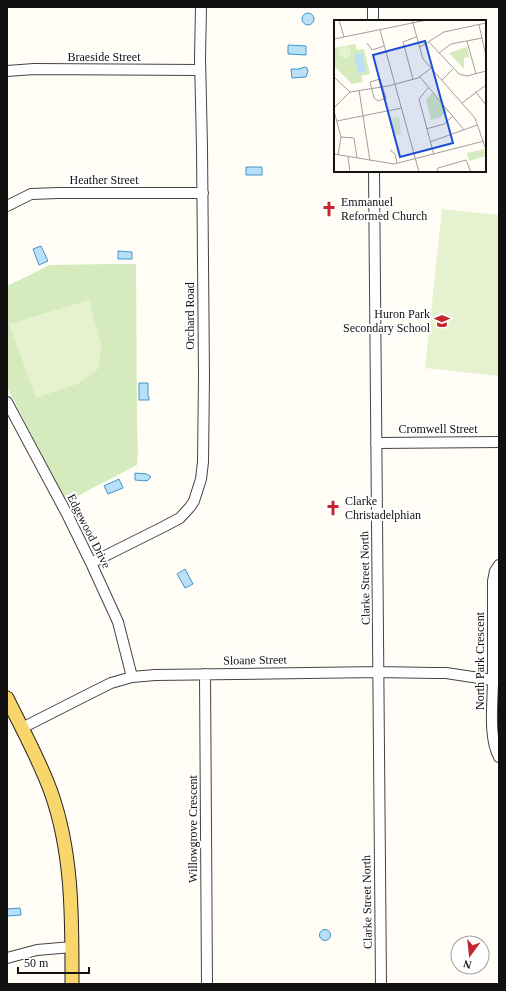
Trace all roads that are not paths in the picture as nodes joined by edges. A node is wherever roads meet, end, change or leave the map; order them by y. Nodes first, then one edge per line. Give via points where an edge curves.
1 (201, 7) edge
2 (373, 7) edge
3 (373, 20) edge
4 (200, 70) junction
5 (7, 71) edge
6 (374, 172) edge
7 (203, 193) junction
8 (7, 206) edge
9 (7, 402) edge
10 (376, 442) junction
11 (499, 442) edge
12 (91, 563) junction
13 (499, 565) edge
14 (378, 672) junction
15 (205, 674) junction
16 (132, 677) junction
17 (496, 680) edge
18 (7, 698) edge
19 (22, 728) junction
20 (499, 757) edge
21 (72, 947) junction
22 (7, 958) edge
23 (72, 984) edge
24 (208, 984) edge
25 (381, 984) edge

1 - 4 street, Orchard Road
2 - 3 street
4 - 5 street, Braeside Street
4 - 7 street, Orchard Road
6 - 10 street, Clarke Street North
7 - 8 street, Heather Street via 31,194
7 - 12 street, Orchard Road via 201,482 194,501 180,518
9 - 12 street, Edgewood Drive
10 - 11 street, Cromwell Street
10 - 14 street, Clarke Street North
12 - 16 street, Edgewood Drive via 118,622
13 - 17 street, North Park Crescent via 493,582
14 - 15 street, Sloane Street
14 - 17 street, Sloane Street via 446,674
14 - 25 street, Clarke Street North
15 - 16 street, Sloane Street
15 - 24 street, Willowgrove Crescent
16 - 19 street, Sloane Street via 103,686
17 - 20 street, North Park Crescent via 493,721 494,744
18 - 19 main road
19 - 21 main road via 51,792 63,836 70,886
21 - 22 street via 37,950
21 - 23 main road

